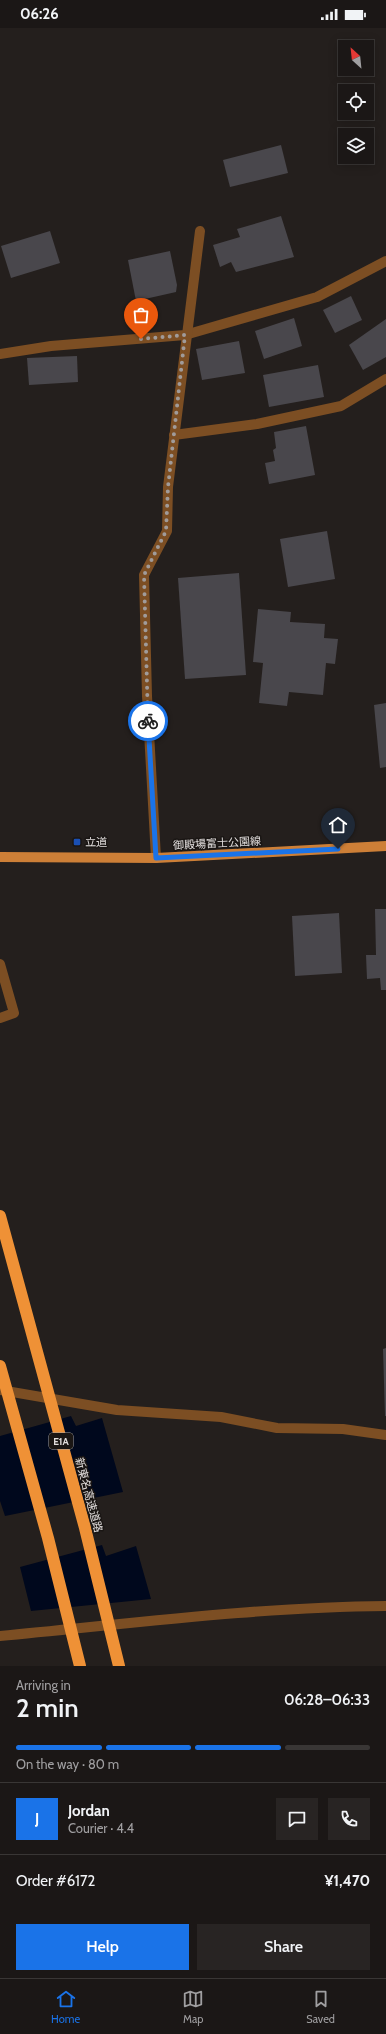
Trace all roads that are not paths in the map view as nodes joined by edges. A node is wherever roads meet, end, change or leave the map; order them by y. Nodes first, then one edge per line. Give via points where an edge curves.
1 (200, 231) dead end
2 (386, 261) edge
3 (185, 335) junction
4 (0, 354) edge
5 (386, 379) edge
6 (174, 435) junction
7 (386, 846) edge
8 (0, 857) edge
9 (156, 858) junction
10 (0, 964) edge
11 (0, 1018) edge
12 (0, 1216) edge
13 (0, 1366) edge
14 (0, 1390) edge
15 (386, 1435) edge
16 (386, 1606) edge
17 (0, 1636) edge
18 (80, 1666) edge
19 (119, 1666) edge

1 - 3 street
2 - 3 street via 317,297
3 - 4 street via 51,346
3 - 6 street
5 - 6 street via 341,406 257,424
6 - 9 street via 166,531 144,575 147,696
7 - 9 main road, 御殿場富士公園線
8 - 9 main road, 御殿場富士公園線
10 - 11 street via 14,1013
12 - 19 highway, 新東名高速道路 / E1A, bridge via 85,1528
13 - 18 highway, bridge via 48,1538
14 - 15 street via 118,1410 221,1417 276,1428 343,1429
16 - 17 street via 270,1610

